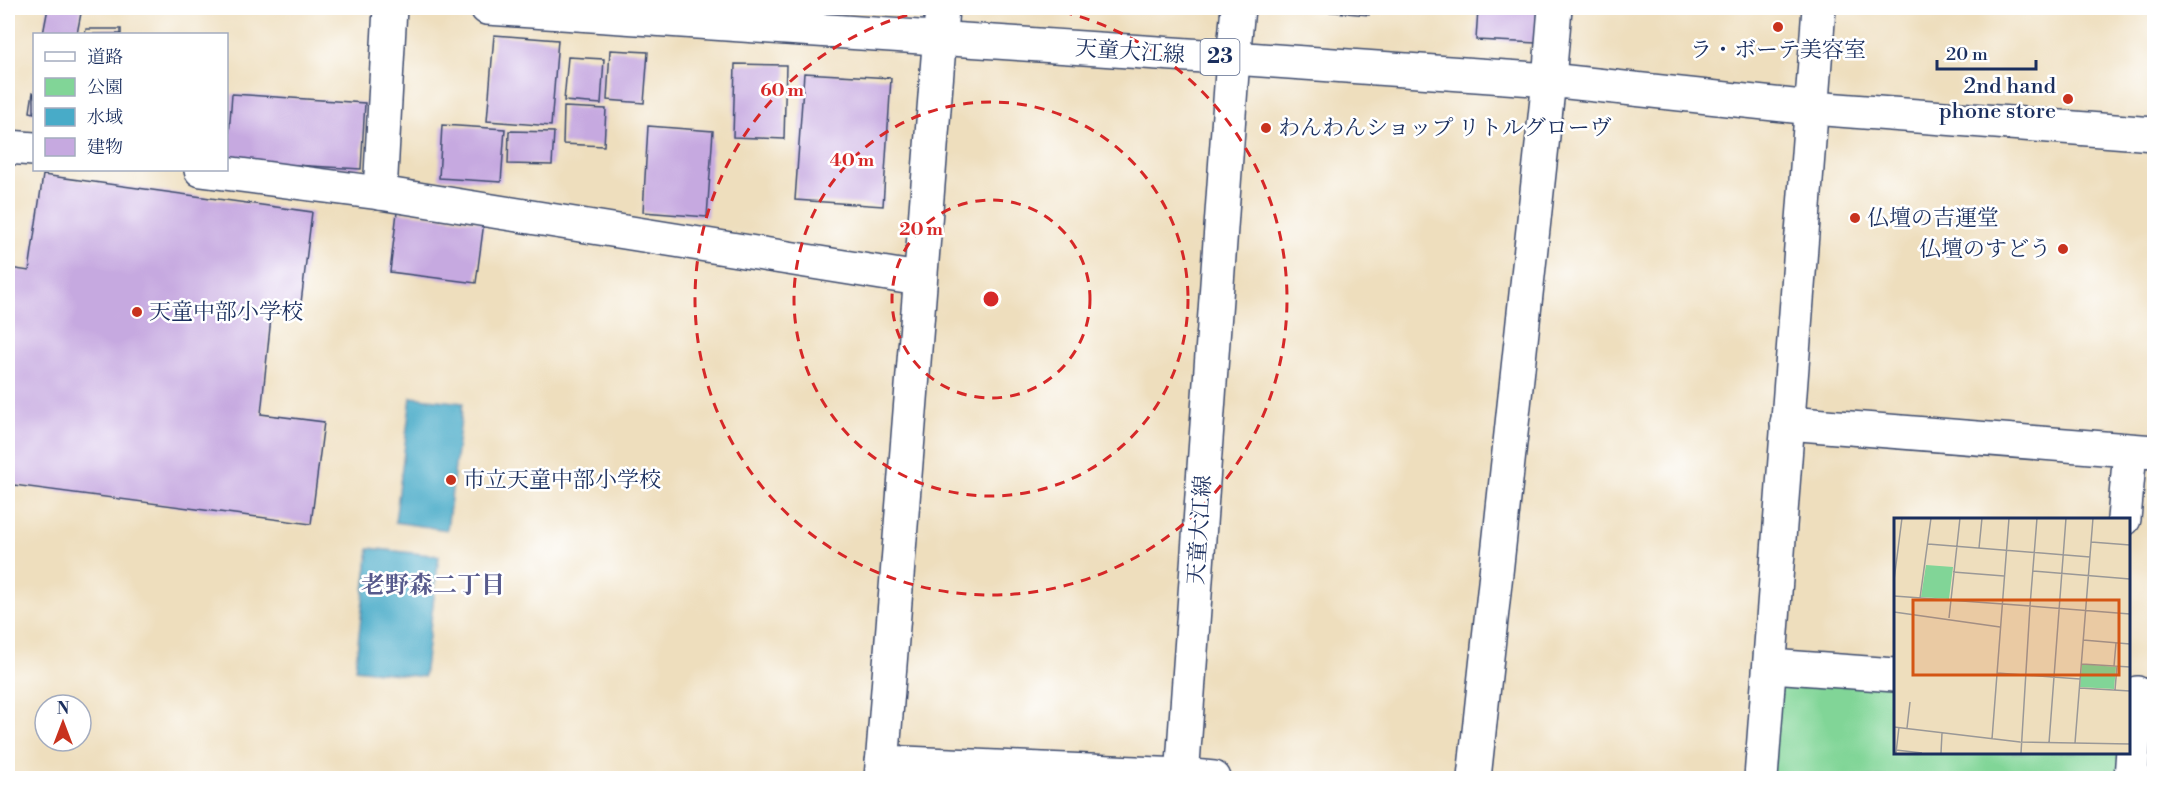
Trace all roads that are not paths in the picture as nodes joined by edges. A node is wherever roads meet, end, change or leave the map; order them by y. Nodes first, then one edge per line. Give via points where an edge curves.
1 (390, 8) edge
2 (487, 8) edge
3 (1238, 8) edge
4 (1555, 8) edge
5 (1819, 8) edge
6 (941, 23) edge
7 (1233, 58) junction
8 (1549, 80) junction
9 (1812, 108) junction
10 (2154, 134) edge
11 (8, 147) edge
12 (33, 149) edge
13 (209, 171) edge
14 (380, 193) junction
15 (919, 279) junction
16 (1788, 423) junction
17 (2142, 451) edge
18 (2124, 518) edge
19 (1770, 666) junction
20 (1894, 675) edge
21 (2140, 693) edge
22 (881, 770) edge
23 (1182, 777) edge
24 (1214, 778) edge
25 (1474, 778) edge
26 (1761, 778) edge
27 (2131, 778) edge

1 - 14 street
2 - 6 street, 天童大江線 / 23
3 - 7 street
4 - 8 street
5 - 9 street
6 - 7 street, 天童大江線 / 23
6 - 15 street
7 - 8 street
7 - 23 street, 天童大江線 / 23
8 - 9 street
8 - 25 street
9 - 10 street
9 - 16 street
11 - 12 street
13 - 14 street
14 - 15 street
15 - 22 street
16 - 17 street
16 - 19 street
17 - 18 street
19 - 20 street
19 - 26 street
21 - 27 street
22 - 23 street
23 - 24 street

